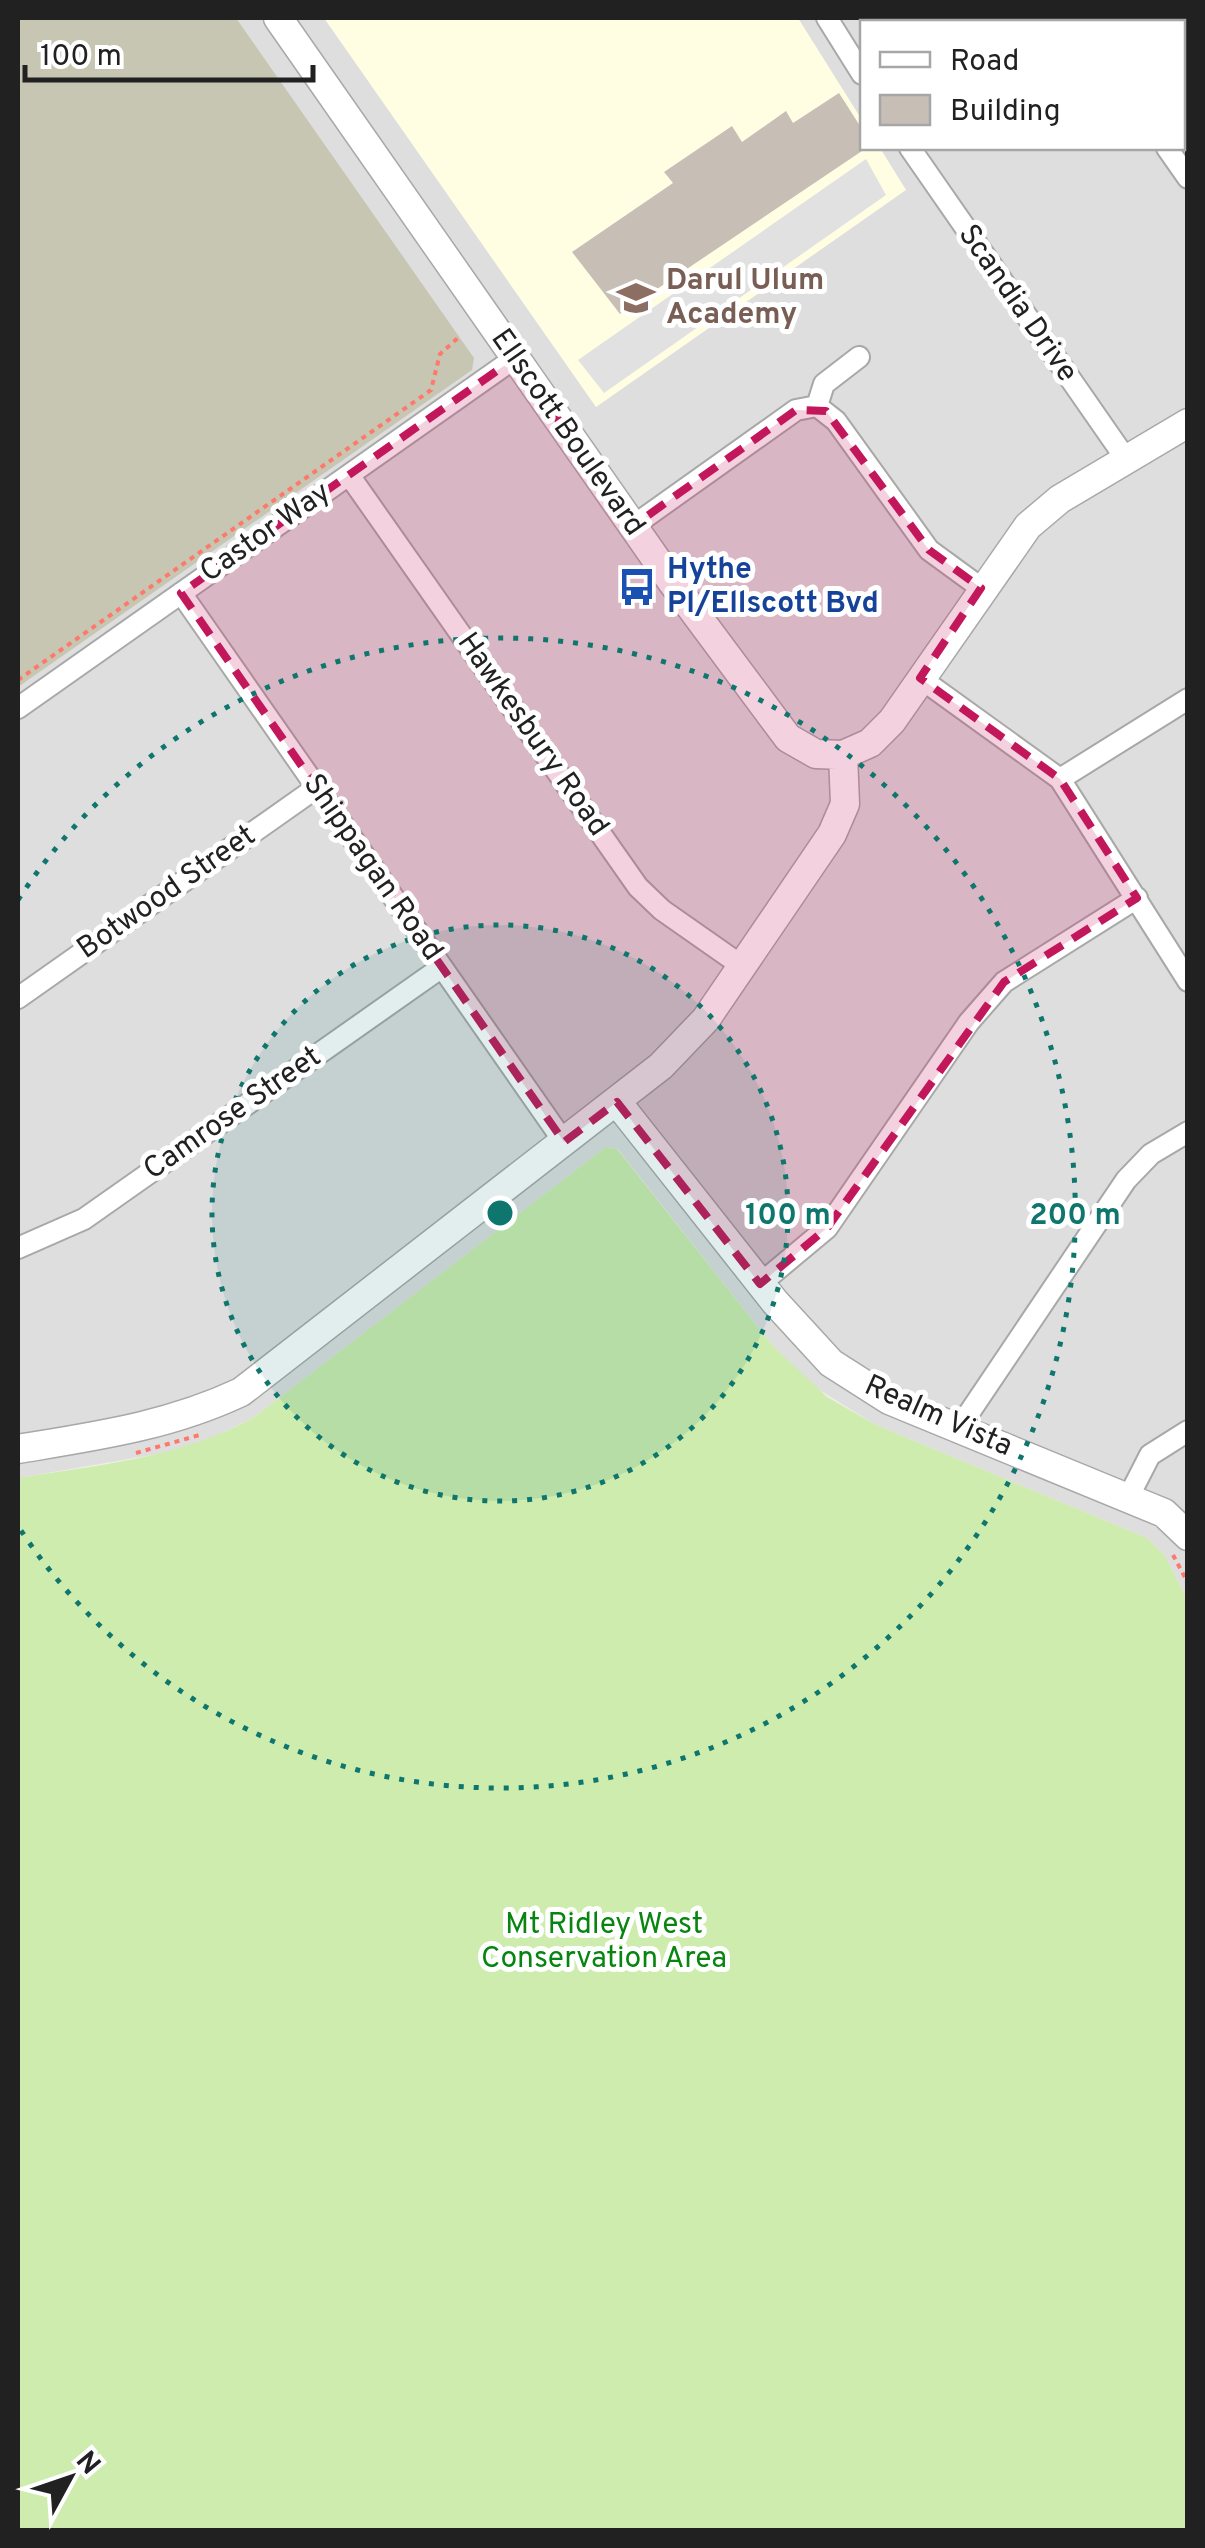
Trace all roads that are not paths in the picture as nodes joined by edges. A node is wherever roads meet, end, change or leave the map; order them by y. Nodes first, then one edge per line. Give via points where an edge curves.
1 (278, 18) edge
2 (826, 18) edge
3 (860, 71) edge
4 (911, 150) edge
5 (859, 357) dead end
6 (514, 358) junction
7 (817, 406) junction
8 (1188, 423) edge
9 (1126, 460) junction
10 (350, 475) junction
11 (633, 526) junction
12 (981, 588) junction
13 (182, 593) junction
14 (920, 678) junction
15 (1188, 700) edge
16 (18, 708) edge
17 (843, 755) junction
18 (1060, 779) junction
19 (316, 788) junction
20 (1137, 898) junction
21 (742, 966) junction
22 (442, 967) junction
23 (1188, 980) edge
24 (18, 998) edge
25 (617, 1102) junction
26 (1188, 1132) edge
27 (564, 1142) junction
28 (18, 1248) edge
29 (760, 1284) junction
30 (960, 1428) junction
31 (1188, 1431) edge
32 (18, 1449) edge
33 (1128, 1498) junction
34 (1177, 1541) edge

1 - 6 street, Ellscott Boulevard
2 - 3 street
4 - 9 street, Scandia Drive
5 - 7 street via 824,384
6 - 10 street, Castor Way
6 - 11 street, Ellscott Boulevard
7 - 11 street via 796,410
7 - 12 street via 836,421 929,550
8 - 9 street
9 - 12 street via 1044,512
10 - 13 street, Castor Way
10 - 21 street, Hawkesbury Road via 638,887
11 - 17 street, Ellscott Boulevard via 788,738 816,754
12 - 14 street
13 - 16 street, Castor Way
13 - 19 street, Shippagan Road
14 - 17 street via 882,732
14 - 18 street
15 - 18 street
17 - 21 street via 841,819
18 - 20 street
19 - 22 street, Shippagan Road
19 - 24 street, Botwood Street
20 - 23 street
20 - 29 street via 1004,982 826,1228
21 - 25 street via 684,1044
22 - 27 street, Shippagan Road
22 - 28 street, Camrose Street via 84,1219
25 - 27 street
25 - 29 street, Realm Vista
26 - 30 street via 1126,1180
27 - 32 street via 241,1392 145,1428
29 - 30 street, Realm Vista via 831,1363 889,1400
30 - 33 street, Realm Vista
31 - 33 street via 1150,1455
33 - 34 street, Realm Vista via 1164,1514

